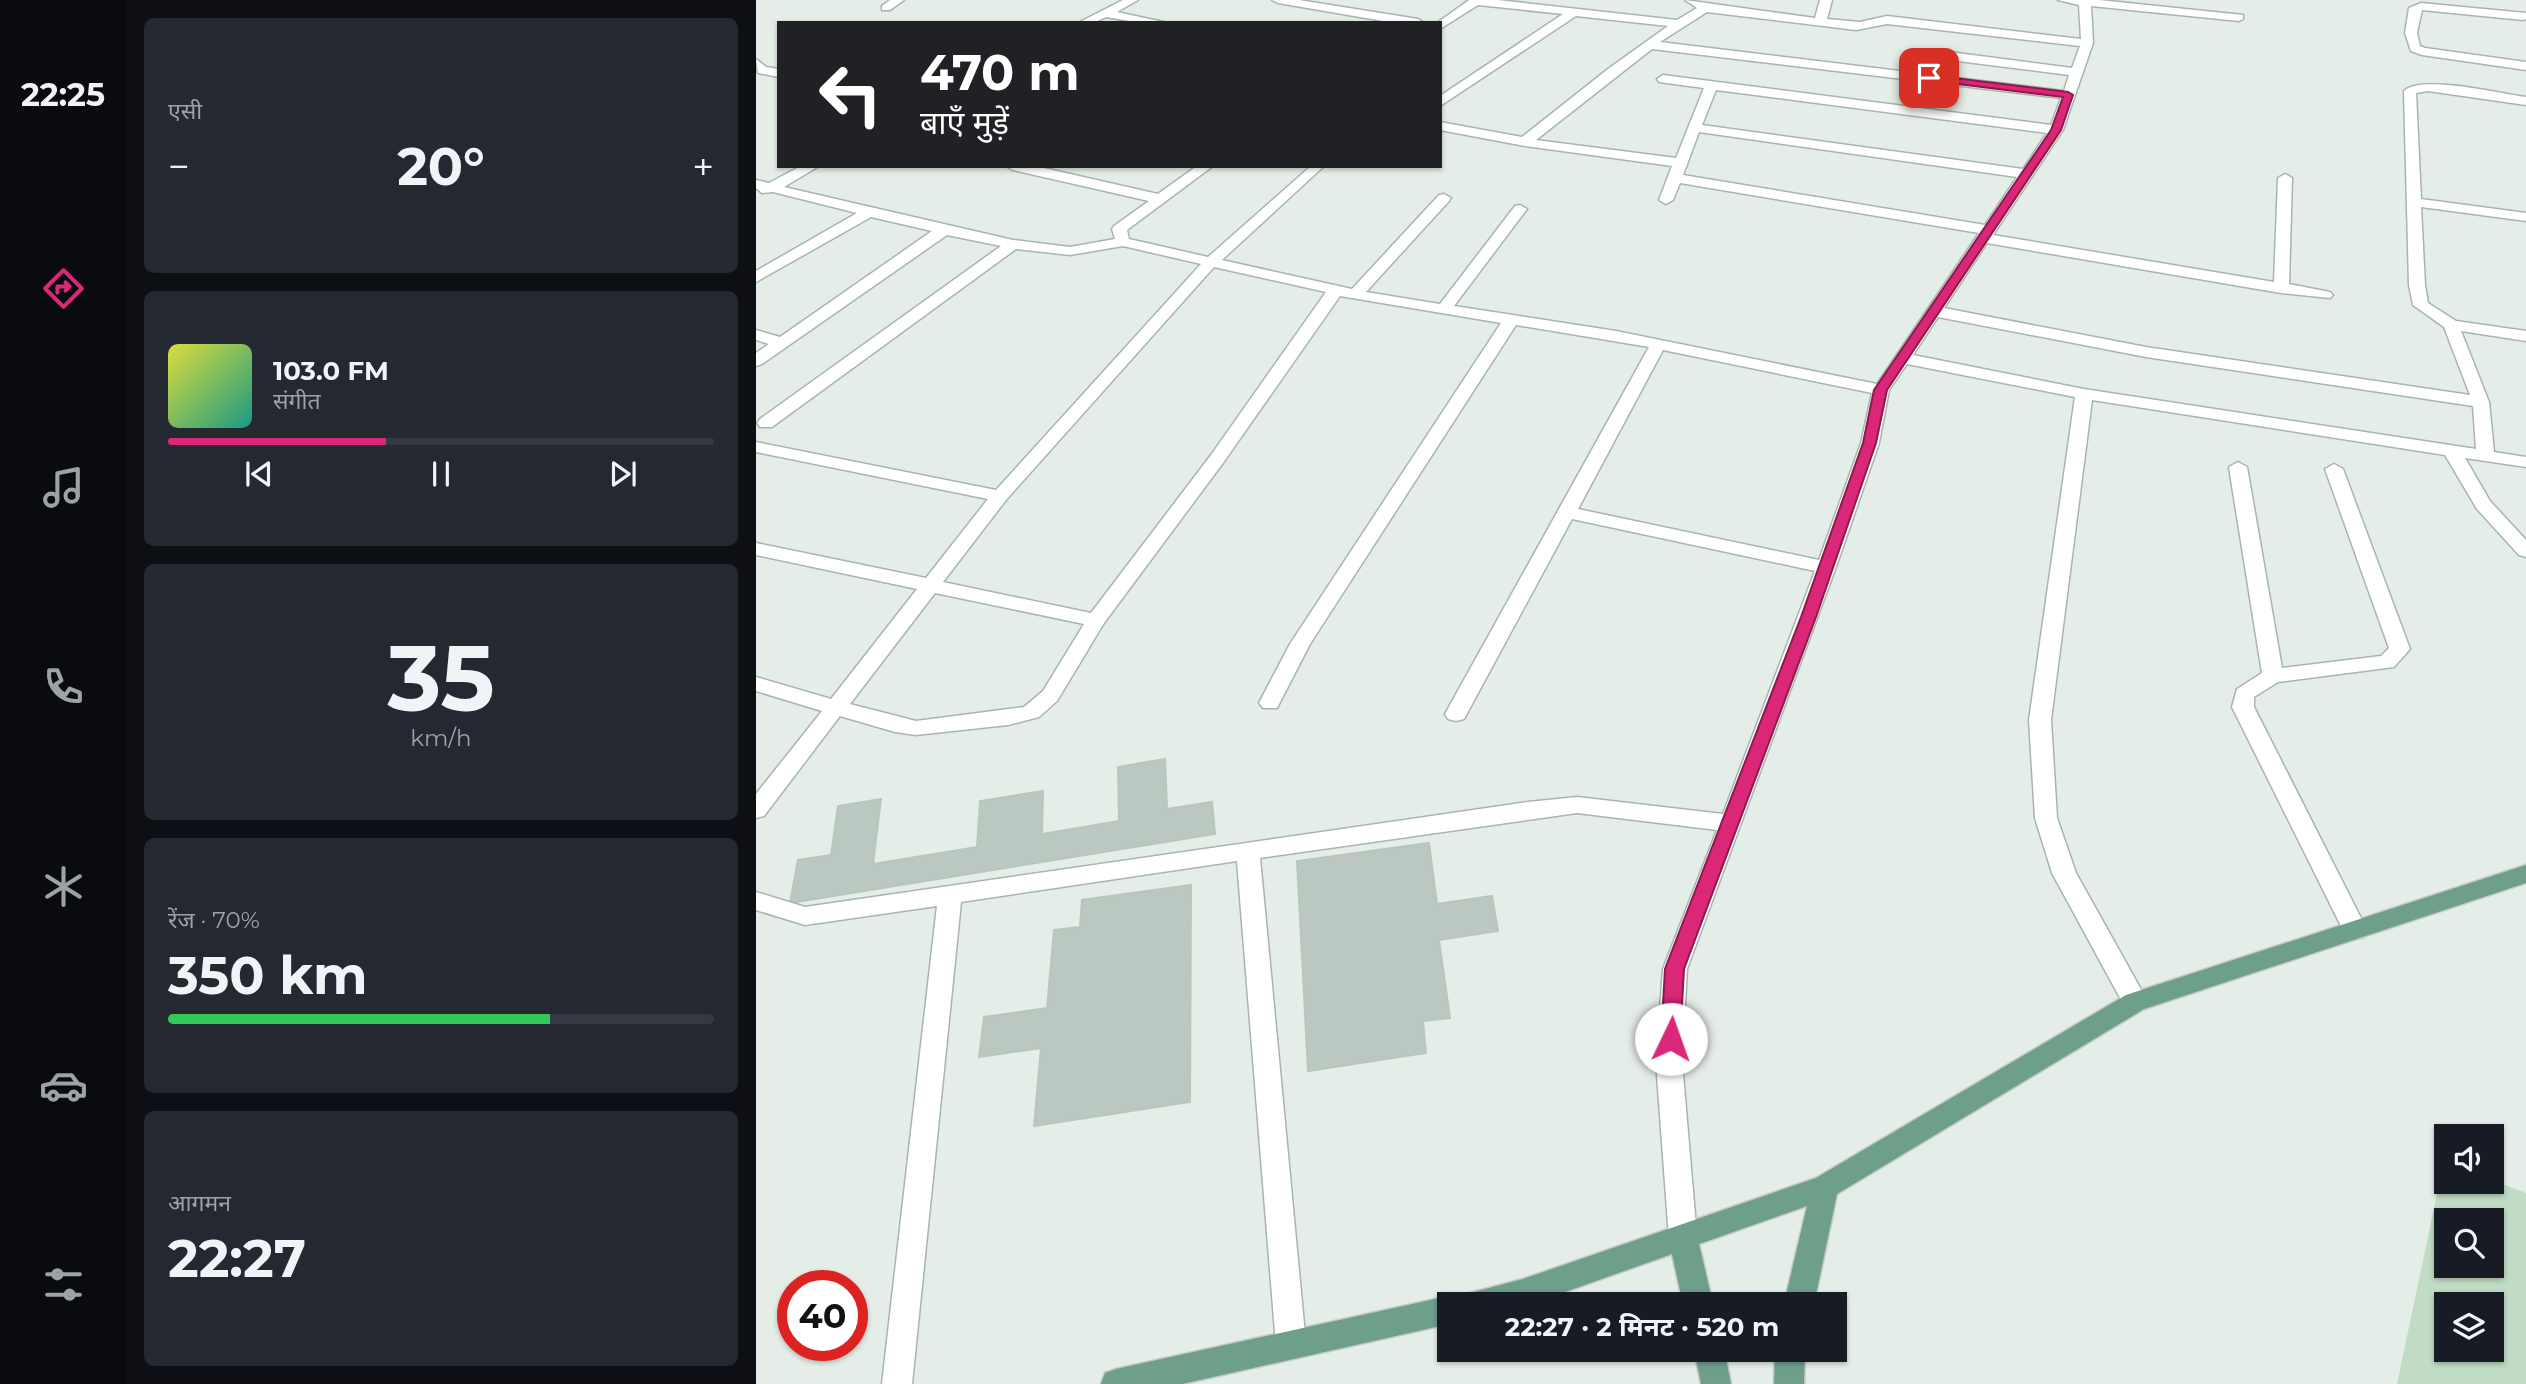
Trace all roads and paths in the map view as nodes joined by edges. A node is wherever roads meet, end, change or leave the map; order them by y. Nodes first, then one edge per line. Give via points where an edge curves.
1 (898, 0) edge
2 (1132, 0) edge
3 (1278, 0) edge
4 (1691, 0) edge
5 (1826, 0) edge
6 (2064, 0) edge
7 (2523, 0) edge
8 (1476, 1) edge
9 (2085, 1) edge
10 (886, 8) dead end
11 (1705, 8) junction
12 (1574, 12) junction
13 (1105, 13) junction
14 (2525, 16) edge
15 (2239, 17) dead end
16 (1088, 21) edge
17 (1151, 21) edge
18 (1406, 21) edge
19 (1820, 22) junction
20 (1678, 24) junction
21 (1442, 25) edge
22 (2087, 43) junction
23 (1652, 45) junction
24 (1934, 54) dead end
25 (756, 63) edge
26 (2526, 66) edge
27 (2077, 72) junction
28 (777, 73) edge
29 (1663, 79) dead end
30 (1712, 86) junction
31 (2068, 95) junction
32 (1442, 101) edge
33 (2526, 101) edge
34 (1442, 126) edge
35 (1696, 128) junction
36 (2056, 130) junction
37 (1525, 142) junction
38 (1679, 163) junction
39 (808, 168) edge
40 (1023, 168) edge
41 (1203, 168) edge
42 (1317, 168) edge
43 (2026, 174) junction
44 (1674, 178) junction
45 (2286, 178) dead end
46 (756, 184) edge
47 (772, 187) junction
48 (756, 196) edge
49 (1444, 198) dead end
50 (1159, 199) junction
51 (1666, 200) dead end
52 (2415, 202) junction
53 (1520, 209) dead end
54 (869, 212) junction
55 (2526, 217) edge
56 (944, 230) junction
57 (1986, 234) junction
58 (1123, 242) junction
59 (1013, 244) junction
60 (1210, 263) junction
61 (756, 276) edge
62 (2281, 288) junction
63 (1336, 290) junction
64 (1356, 294) junction
65 (2325, 295) dead end
66 (1444, 309) junction
67 (1934, 311) junction
68 (1511, 320) junction
69 (2451, 325) junction
70 (756, 335) edge
71 (2526, 336) edge
72 (782, 343) junction
73 (1658, 345) junction
74 (1902, 358) junction
75 (756, 361) edge
76 (1881, 390) junction
77 (2084, 394) junction
78 (2481, 402) junction
79 (759, 424) edge
80 (756, 447) edge
81 (2452, 450) junction
82 (2485, 455) junction
83 (2526, 462) edge
84 (2238, 467) dead end
85 (2334, 469) dead end
86 (1000, 496) junction
87 (1567, 512) junction
88 (756, 549) edge
89 (2526, 551) edge
90 (1826, 567) junction
91 (930, 586) junction
92 (1096, 620) junction
93 (2273, 676) junction
94 (756, 684) edge
95 (1270, 703) dead end
96 (836, 708) junction
97 (1455, 714) dead end
98 (756, 810) edge
99 (1731, 823) junction
100 (1249, 851) junction
101 (2526, 874) edge
102 (947, 895) junction
103 (756, 901) edge
104 (2355, 930) junction
105 (2135, 1002) junction
106 (1825, 1187) junction
107 (1683, 1238) junction
108 (1526, 1292) edge
109 (1695, 1292) edge
110 (1802, 1292) edge
111 (1437, 1313) edge
112 (1292, 1345) junction
113 (1712, 1362) edge
114 (1790, 1362) edge
115 (897, 1384) edge
116 (1115, 1384) edge
117 (1716, 1384) edge
118 (1789, 1384) edge

1 - 10 street
2 - 13 street
3 - 18 street
4 - 11 street
5 - 19 street
6 - 9 street
7 - 14 street
8 - 12 street
8 - 21 street
9 - 15 street
9 - 22 street
11 - 19 street
11 - 20 street
12 - 20 street
12 - 32 street
13 - 16 street
13 - 17 street
14 - 26 street via 2421,6 2415,8 2411,33 2415,48 2422,51
19 - 22 street via 1863,27 1874,20 1887,20
20 - 23 street
22 - 27 street
23 - 31 street
23 - 37 street
24 - 27 street
25 - 28 street via 762,70
27 - 31 street
29 - 30 street
30 - 35 street
30 - 36 street
31 - 36 street
33 - 52 street via 2428,88 2410,91
34 - 37 street
35 - 38 street
35 - 43 street
36 - 43 street
37 - 38 street
38 - 44 street
39 - 47 street
40 - 50 street
41 - 50 street
42 - 60 street
43 - 57 street
44 - 51 street
44 - 57 street
45 - 62 street
46 - 47 street
47 - 48 street
47 - 54 street
49 - 64 street
50 - 58 street via 1119,229
52 - 55 street
52 - 69 street via 2421,305
53 - 66 street
54 - 56 street
54 - 61 street
56 - 59 street
56 - 72 street
57 - 62 street
57 - 67 street
58 - 59 street via 1070,251
58 - 60 street
59 - 79 street
60 - 63 street
60 - 86 street
62 - 65 street
63 - 64 street
63 - 92 street
64 - 66 street
66 - 68 street
67 - 74 street
67 - 78 street via 2146,352
68 - 73 street
68 - 95 street via 1300,644
69 - 71 street
69 - 78 street
70 - 72 street
72 - 75 street
73 - 76 street
73 - 87 street
74 - 76 street
74 - 77 street
76 - 90 street via 1870,443
77 - 81 street
77 - 105 street via 2040,720 2046,818 2064,873
78 - 82 street
80 - 86 street
81 - 82 street
81 - 89 street via 2478,500
82 - 83 street
84 - 93 street
85 - 93 street via 2400,649 2387,662
86 - 91 street
87 - 90 street
87 - 97 street
88 - 91 street
90 - 99 street
91 - 92 street
91 - 96 street
92 - 96 street via 1050,696 1031,712 916,728
93 - 104 street via 2244,694 2243,707
94 - 96 street
96 - 98 street
99 - 100 street via 1577,805
99 - 107 street via 1675,969 1669,1062
100 - 102 street
100 - 112 street
101 - 104 main road
102 - 103 street via 805,916
102 - 115 street via 950,908
104 - 105 main road
105 - 106 main road
106 - 107 main road
106 - 110 main road
107 - 108 main road
107 - 109 main road
111 - 112 main road
112 - 116 main road
113 - 117 main road
114 - 118 main road

